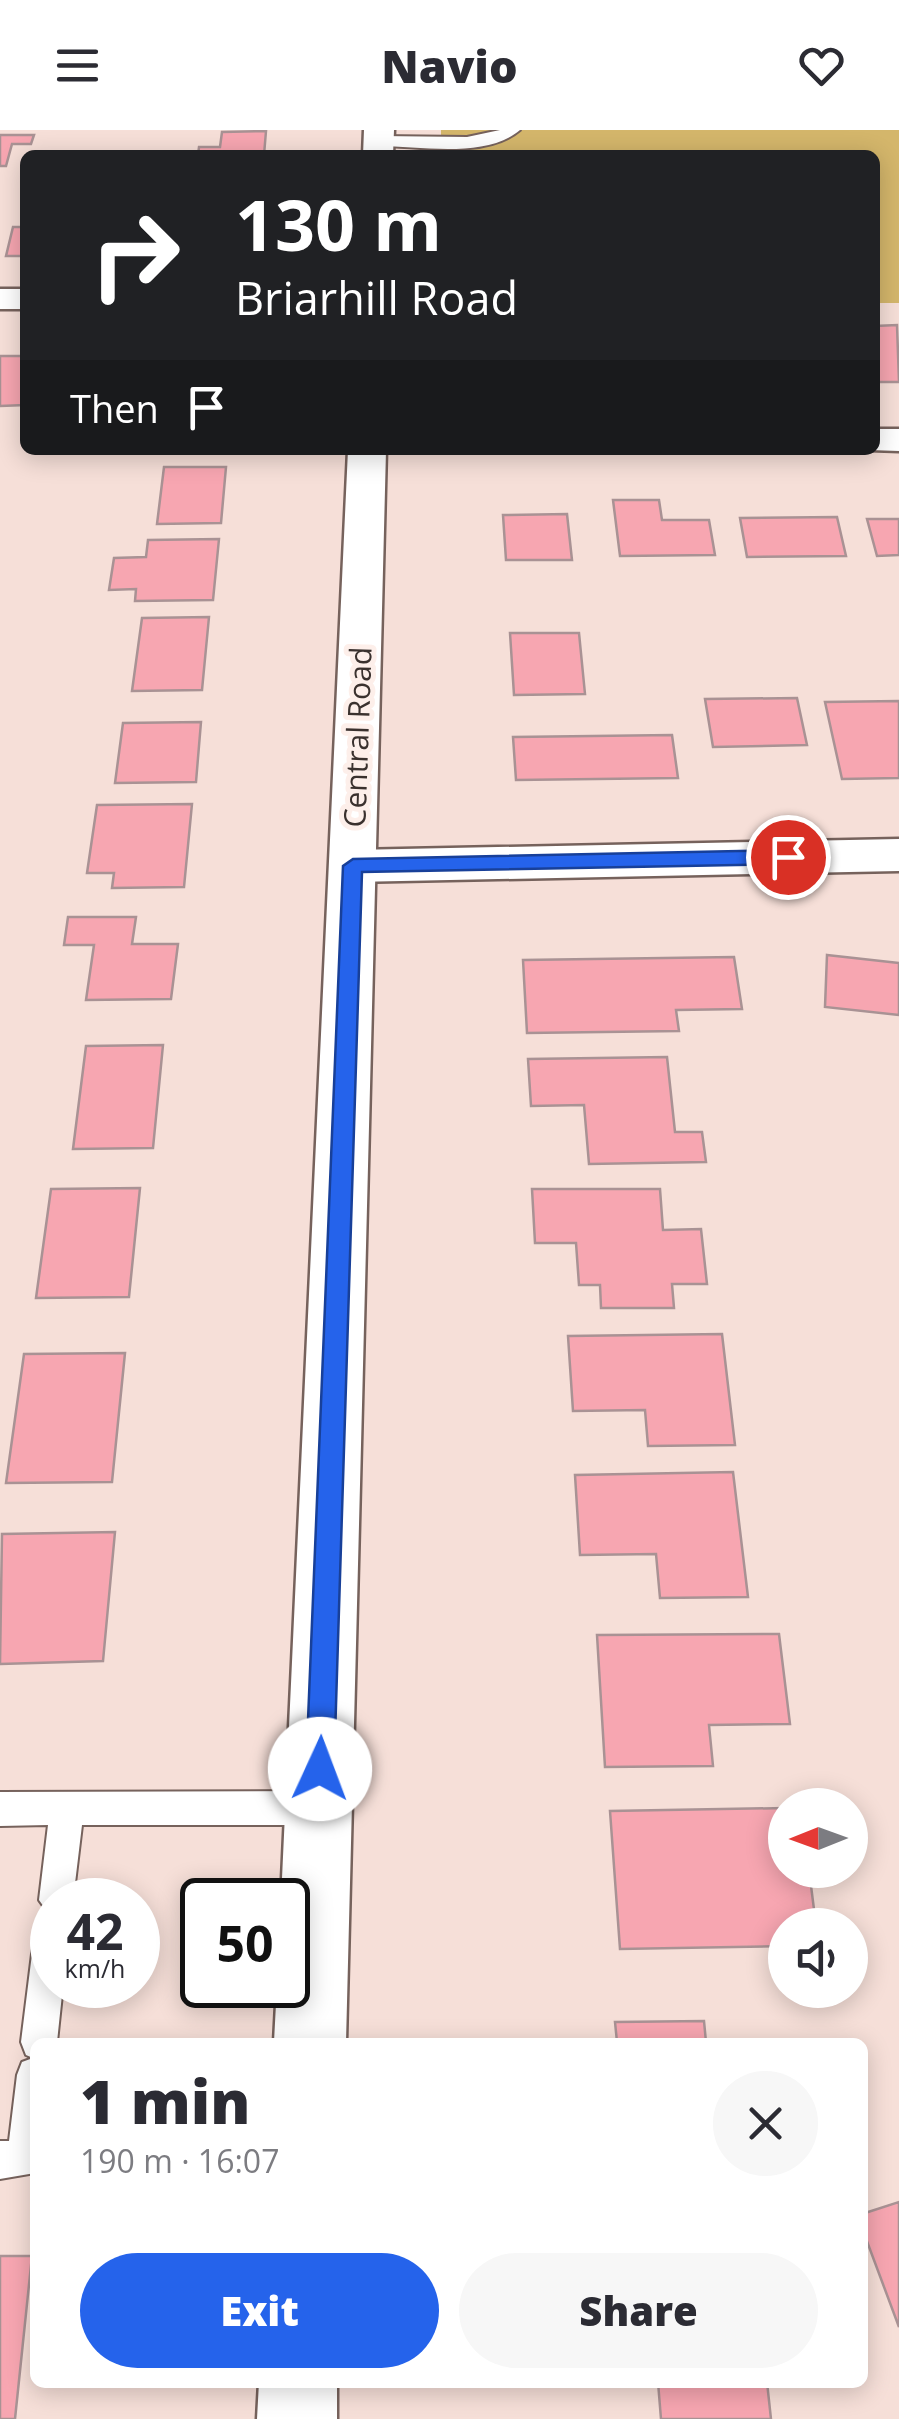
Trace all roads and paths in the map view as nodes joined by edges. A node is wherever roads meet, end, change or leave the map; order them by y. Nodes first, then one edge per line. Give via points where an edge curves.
1 (512, 130) edge
2 (379, 142) edge
3 (367, 455) edge
4 (899, 855) edge
5 (353, 866) junction
6 (67, 1808) junction
7 (318, 1808) junction
8 (0, 1809) edge
9 (59, 1878) edge
10 (43, 2008) edge
11 (39, 2038) edge
12 (310, 2038) edge
13 (30, 2117) edge
14 (0, 2160) edge
15 (298, 2388) edge
16 (296, 2419) edge

1 - 2 lane via 474,140
3 - 5 main road, Central Road
4 - 5 main road
5 - 7 main road, Central Road
6 - 7 lane
6 - 8 lane
6 - 9 lane
7 - 12 main road, Central Road
10 - 11 lane
13 - 14 lane via 25,2159
15 - 16 main road

